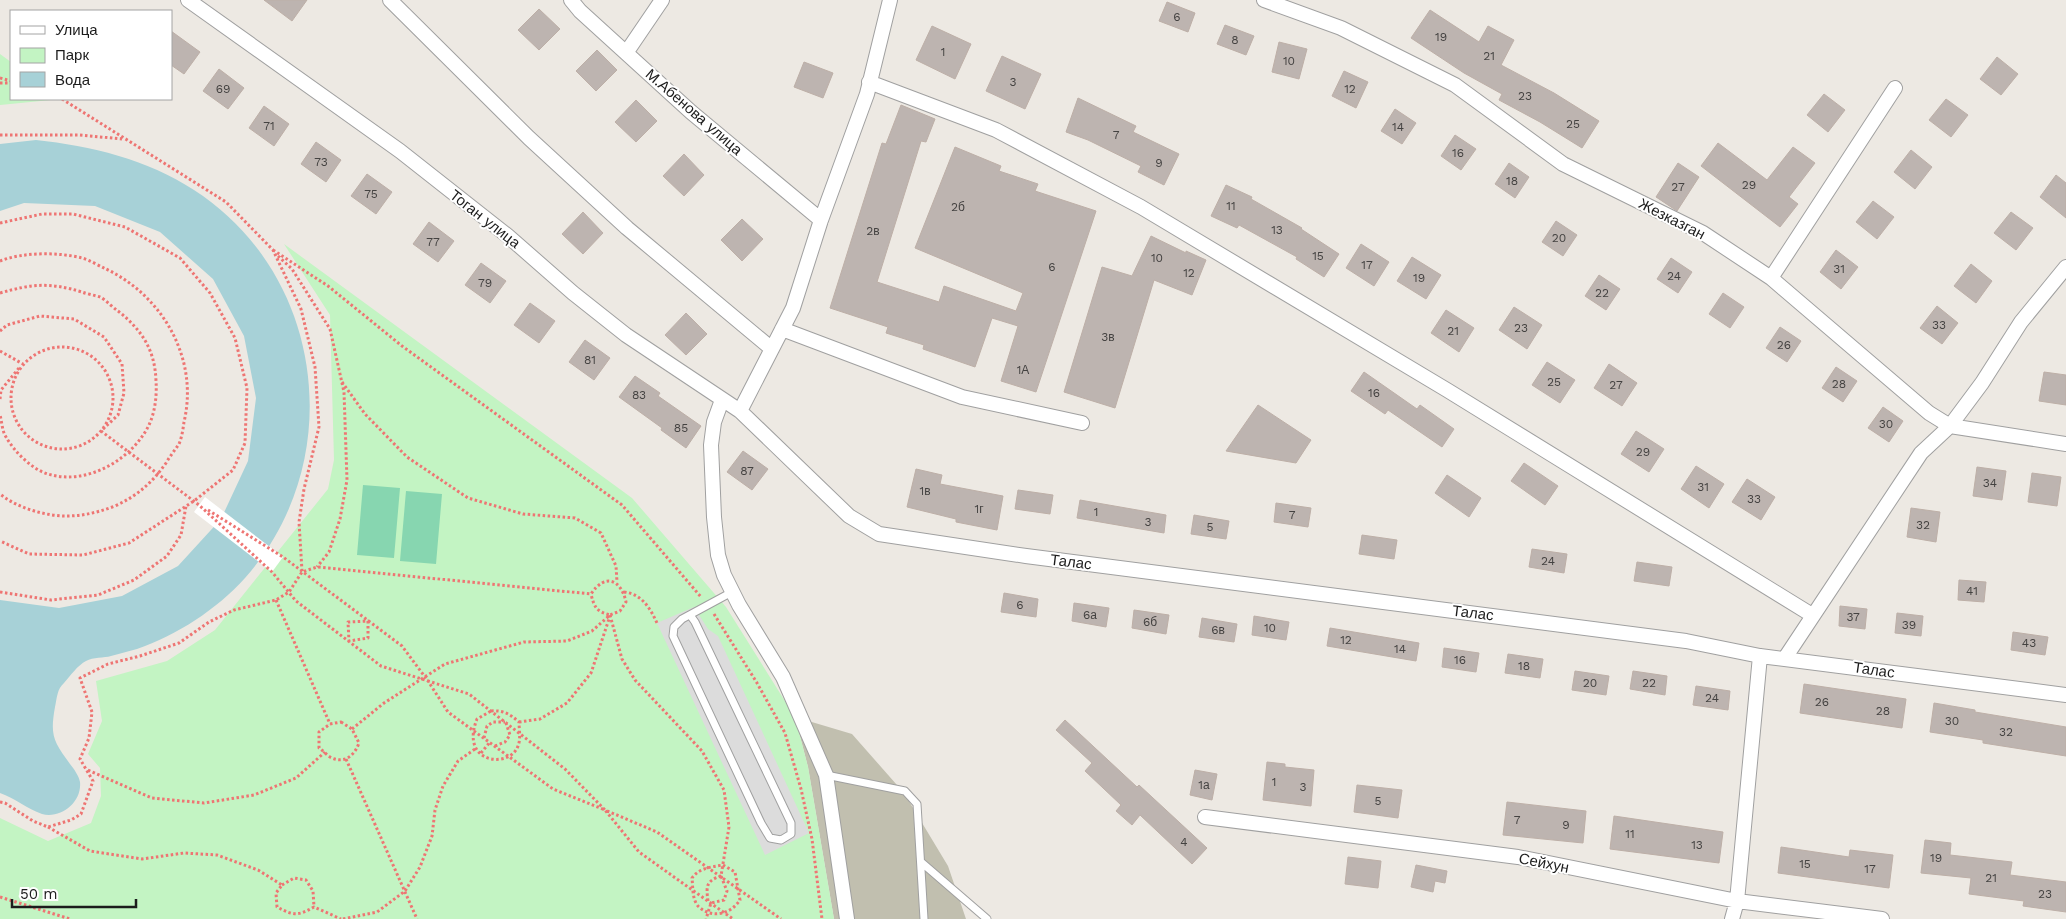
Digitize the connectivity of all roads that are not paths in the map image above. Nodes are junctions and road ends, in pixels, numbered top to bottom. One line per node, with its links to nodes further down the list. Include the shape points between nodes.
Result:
1 (188, 0): 15 (street, Тоган улица, via 400,152 508,236 626,335)
2 (390, 0): 14 (street, via 529,138 627,228)
3 (571, 0): 7 (street, М.Абенова улица)
4 (662, 0): 7 (street)
5 (890, 0): 8 (street)
6 (1264, 0): 12 (street, Жезказган, via 1341,28 1455,85 1563,164 1703,233)
7 (626, 53): 10 (street, М.Абенова улица, via 691,112)
8 (870, 82): 10 (street); 23 (street, via 996,130 1141,207 1455,395)
9 (1895, 88): 12 (street)
10 (821, 220): 13 (street, via 793,308)
11 (2066, 267): 18 (street, via 2021,322)
12 (1771, 278): 18 (street, Жезказган, via 1929,413)
13 (782, 329): 14 (street); 17 (street, via 962,397)
14 (772, 349): 16 (street)
15 (722, 400): 16 (street, Тоган улица); 21 (street, via 711,444 712,486 718,555)
16 (740, 411): 20 (street, Тоган улица, via 849,516)
17 (1082, 423)
18 (1950, 426): 19 (street, Жезказган); 23 (street, via 1921,453)
19 (2066, 444)
20 (879, 534): 24 (street, Талас, via 1686,641)
21 (732, 592): 22 (lane); 27 (street, via 783,677)
22 (690, 615): 22 (lane, via 674,626 673,636 761,823 770,838 781,840 791,834 791,823)
23 (1812, 615): 25 (street)
24 (1760, 656): 25 (street, Талас); 30 (street)
25 (1785, 658): 26 (street, Талас)
26 (2066, 695)
27 (826, 775): 29 (lane, via 906,791 918,804); 31 (street)
28 (1205, 816): 30 (street, Сейхун, via 1518,857)
29 (920, 862): 32 (lane); 33 (lane)
30 (1737, 901): 34 (street); 35 (street, Сейхун)
31 (847, 919)
32 (924, 919)
33 (987, 919)
34 (1732, 919)
35 (1882, 919)

